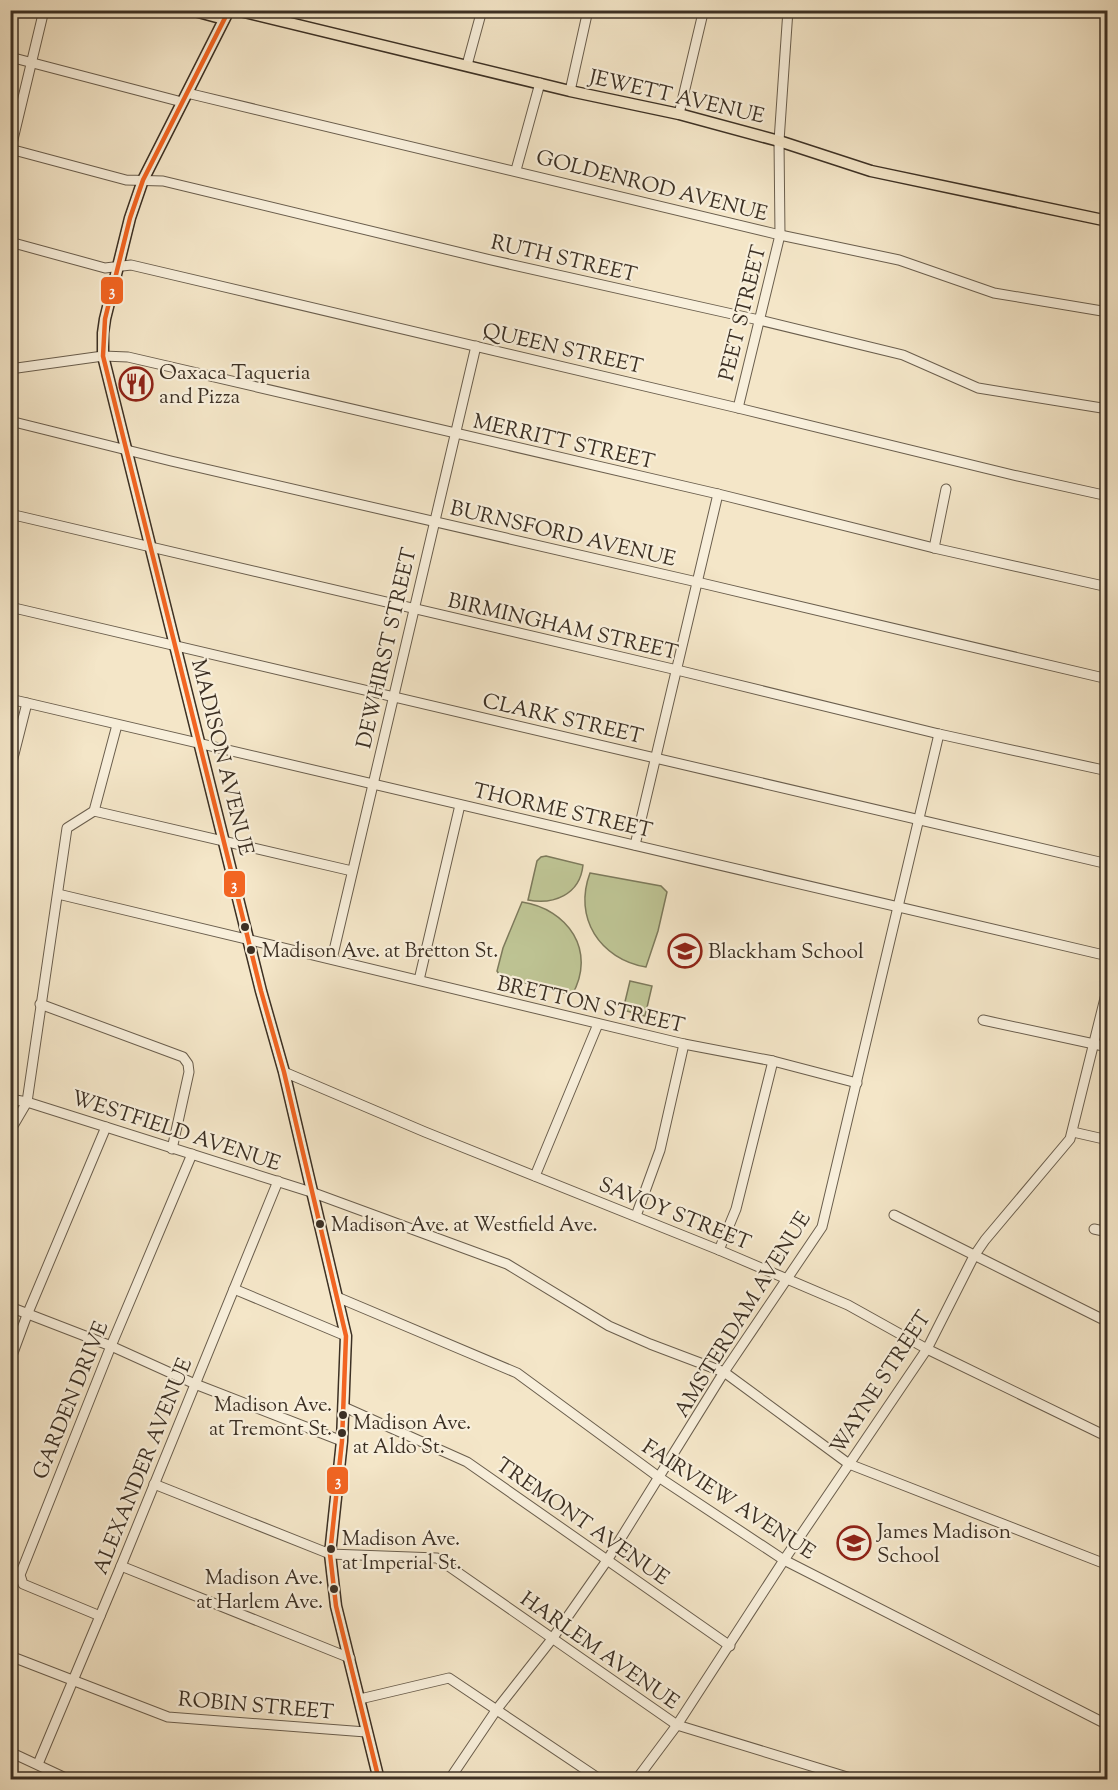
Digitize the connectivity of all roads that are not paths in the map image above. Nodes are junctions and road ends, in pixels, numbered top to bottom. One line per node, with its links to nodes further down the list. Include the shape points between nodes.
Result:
1 (44, 10): 10 (street)
2 (191, 10): 8 (main road)
3 (236, 10): 11 (main road, JEWETT AVENUE)
4 (482, 10): 11 (street)
5 (588, 10): 13 (street)
6 (788, 10): 16 (street, PEET STREET)
7 (703, 13): 15 (street)
8 (226, 15): 14 (main road, MADISON AVENUE)
9 (10, 57): 10 (street, GOLDENROD AVENUE)
10 (31, 63): 14 (street, GOLDENROD AVENUE); 17 (street)
11 (467, 65): 12 (main road, JEWETT AVENUE)
12 (540, 83): 13 (main road, JEWETT AVENUE); 18 (street)
13 (570, 91): 15 (main road, JEWETT AVENUE)
14 (185, 97): 18 (street, GOLDENROD AVENUE); 19 (main road, MADISON AVENUE)
15 (679, 114): 16 (main road, JEWETT AVENUE)
16 (779, 141): 20 (main road, JEWETT AVENUE, via 871,171); 21 (street, PEET STREET)
17 (11, 150): 19 (street, RUTH STREET, via 126,180)
18 (516, 170): 21 (street, GOLDENROD AVENUE)
19 (143, 180): 23 (main road, MADISON AVENUE); 25 (street, RUTH STREET, via 163,181)
20 (1107, 221)
21 (780, 235): 24 (street, GOLDENROD AVENUE, via 899,260 994,293); 25 (street, PEET STREET)
22 (10, 242): 23 (street, QUEEN STREET, via 105,268)
23 (118, 267): 26 (street, QUEEN STREET, via 131,265); 27 (main road, MADISON AVENUE, via 102,333)
24 (1107, 311)
25 (759, 320): 29 (street, PEET STREET); 30 (street, RUTH STREET, via 903,356 978,388)
26 (476, 346): 29 (street, QUEEN STREET); 32 (street, DEWHIRST STREET)
27 (103, 356): 28 (street, MERRITT STREET); 32 (street, MERRITT STREET, via 128,357); 33 (main road, MADISON AVENUE)
28 (10, 369)
29 (738, 408): 36 (street, QUEEN STREET)
30 (1107, 409)
31 (10, 421): 33 (street, BURNSFORD AVENUE)
32 (456, 435): 35 (street, MERRITT STREET); 38 (street, DEWHIRST STREET)
33 (126, 450): 38 (street, BURNSFORD AVENUE); 39 (main road, MADISON AVENUE)
34 (946, 489): 40 (street)
35 (718, 494): 40 (street, MERRITT STREET); 41 (street)
36 (1107, 496)
37 (10, 514): 39 (street, BIRMINGHAM STREET)
38 (434, 522): 41 (street, BURNSFORD AVENUE); 44 (street, DEWHIRST STREET)
39 (152, 548): 44 (street, BIRMINGHAM STREET); 45 (main road, MADISON AVENUE)
40 (934, 549): 42 (street, MERRITT STREET)
41 (697, 582): 46 (street); 47 (street, BURNSFORD AVENUE)
42 (1107, 587)
43 (10, 607): 45 (street, CLARK STREET)
44 (414, 609): 46 (street, BIRMINGHAM STREET); 48 (street, DEWHIRST STREET)
45 (175, 645): 48 (street, CLARK STREET); 53 (main road, MADISON AVENUE)
46 (677, 670): 52 (street, BIRMINGHAM STREET); 54 (street)
47 (1107, 679)
48 (393, 697): 54 (street, CLARK STREET); 57 (street, DEWHIRST STREET)
49 (10, 699): 50 (street, THORME STREET)
50 (27, 703): 51 (street, THORME STREET); 55 (street)
51 (117, 725): 53 (street, THORME STREET); 59 (street)
52 (939, 734): 56 (street, BIRMINGHAM STREET); 60 (street, AMSTERDAM AVENUE)
53 (200, 744): 57 (street, THORME STREET); 61 (main road, MADISON AVENUE)
54 (656, 759): 60 (street, CLARK STREET); 62 (street)
55 (10, 770)
56 (1107, 771)
57 (372, 784): 58 (street, THORME STREET); 64 (street, DEWHIRST STREET)
58 (460, 805): 62 (street, THORME STREET); 70 (street)
59 (94, 811): 61 (street); 65 (street, via 67,828)
60 (919, 820): 63 (street, CLARK STREET); 66 (street, AMSTERDAM AVENUE)
61 (225, 841): 64 (street); 67 (main road, MADISON AVENUE)
62 (635, 845): 66 (street, THORME STREET)
63 (1107, 864)
64 (352, 871): 69 (street, DEWHIRST STREET)
65 (58, 894): 67 (street, BRETTON STREET); 72 (street)
66 (898, 907): 68 (street, THORME STREET); 80 (street, AMSTERDAM AVENUE)
67 (248, 940): 69 (street, BRETTON STREET); 79 (main road, MADISON AVENUE)
68 (1107, 956)
69 (332, 959): 70 (street, BRETTON STREET)
70 (419, 980): 74 (street, BRETTON STREET)
71 (1107, 986): 75 (street, WAYNE STREET)
72 (40, 1004): 82 (street); 87 (street, via 183,1057 189,1071)
73 (983, 1020): 75 (street)
74 (598, 1024): 76 (street, BRETTON STREET); 89 (street)
75 (1094, 1043): 77 (street); 85 (street, WAYNE STREET)
76 (684, 1044): 78 (street, BRETTON STREET); 93 (street, via 660,1150)
77 (1107, 1047)
78 (773, 1060): 80 (street, BRETTON STREET); 96 (street, via 735,1209)
79 (284, 1072): 89 (street, SAVOY STREET); 91 (main road, MADISON AVENUE)
80 (857, 1083): 98 (street, AMSTERDAM AVENUE, via 822,1227)
81 (10, 1099): 82 (street, WESTFIELD AVENUE)
82 (27, 1102): 83 (street, WESTFIELD AVENUE); 84 (street)
83 (106, 1127): 87 (street, WESTFIELD AVENUE); 102 (street)
84 (10, 1131)
85 (1073, 1132): 86 (street); 97 (street, WAYNE STREET, via 1066,1146)
86 (1107, 1140)
87 (172, 1149): 88 (street, WESTFIELD AVENUE)
88 (192, 1154): 90 (street, WESTFIELD AVENUE); 105 (street, GARDEN DRIVE)
89 (535, 1176): 93 (street, SAVOY STREET)
90 (278, 1181): 91 (street, WESTFIELD AVENUE); 99 (street, ALEXANDER AVENUE)
91 (311, 1192): 100 (main road, MADISON AVENUE); 108 (street, WESTFIELD AVENUE, via 507,1264 609,1326)
92 (894, 1215): 97 (street)
93 (636, 1216): 96 (street, SAVOY STREET)
94 (1094, 1229): 95 (street)
95 (1107, 1233)
96 (719, 1250): 98 (street, SAVOY STREET)
97 (974, 1256): 103 (street); 106 (street, WAYNE STREET)
98 (788, 1279): 106 (street, SAVOY STREET, via 848,1305); 108 (street, AMSTERDAM AVENUE)
99 (234, 1289): 104 (street); 109 (street, ALEXANDER AVENUE)
100 (337, 1297): 104 (main road, MADISON AVENUE); 114 (street, FAIRVIEW AVENUE, via 517,1373)
101 (10, 1307): 102 (street)
102 (27, 1315): 105 (street); 107 (street)
103 (1107, 1322)
104 (346, 1335): 110 (main road, MADISON AVENUE)
105 (111, 1346): 109 (street); 121 (street, GARDEN DRIVE, via 20,1575 23,1584)
106 (927, 1349): 111 (street, SAVOY STREET); 113 (street, WAYNE STREET)
107 (10, 1361)
108 (724, 1372): 113 (street, WESTFIELD AVENUE); 114 (street, AMSTERDAM AVENUE)
109 (195, 1384): 112 (street); 115 (street, ALEXANDER AVENUE)
110 (344, 1407): 112 (main road, MADISON AVENUE); 117 (street, TREMONT AVENUE, via 467,1462)
111 (1107, 1437)
112 (342, 1441): 116 (main road, MADISON AVENUE)
113 (849, 1464): 118 (street, WAYNE STREET); 119 (street, WESTFIELD AVENUE)
114 (660, 1478): 117 (street, AMSTERDAM AVENUE); 118 (street, FAIRVIEW AVENUE)
115 (154, 1484): 116 (street, HARLEM AVENUE); 120 (street, ALEXANDER AVENUE)
116 (330, 1554): 122 (street, HARLEM AVENUE, via 437,1558); 125 (main road, MADISON AVENUE, via 336,1606)
117 (608, 1559): 122 (street, AMSTERDAM AVENUE); 123 (street, TREMONT AVENUE)
118 (784, 1560): 123 (street, WAYNE STREET); 130 (street, FAIRVIEW AVENUE)
119 (1107, 1565)
120 (121, 1566): 121 (street, ALEXANDER AVENUE); 125 (street)
121 (100, 1617): 126 (street, ALEXANDER AVENUE)
122 (552, 1640): 128 (street, AMSTERDAM AVENUE); 129 (street, HARLEM AVENUE)
123 (730, 1646): 129 (street, WAYNE STREET)
124 (10, 1656): 126 (street, ROBIN STREET)
125 (350, 1658): 127 (main road, MADISON AVENUE)
126 (73, 1681): 131 (street, ROBIN STREET, via 168,1717); 133 (street, ALEXANDER AVENUE)
127 (360, 1699): 128 (street, via 449,1678); 131 (main road, MADISON AVENUE)
128 (497, 1709): 136 (street, AMSTERDAM AVENUE); 137 (street)
129 (677, 1725): 138 (street, WAYNE STREET); 139 (street, HARLEM AVENUE)
130 (1107, 1725)
131 (366, 1732): 135 (main road, MADISON AVENUE)
132 (10, 1752): 133 (street)
133 (38, 1764): 134 (street)
134 (68, 1779)
135 (379, 1779)
136 (449, 1779)
137 (601, 1779)
138 (636, 1779)
139 (857, 1779)

